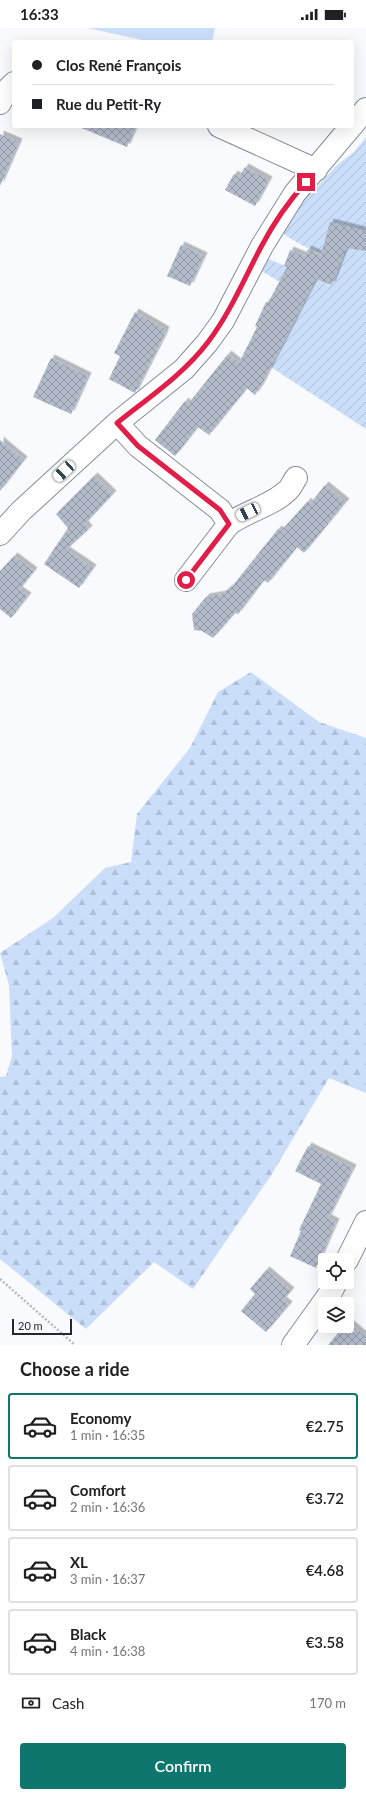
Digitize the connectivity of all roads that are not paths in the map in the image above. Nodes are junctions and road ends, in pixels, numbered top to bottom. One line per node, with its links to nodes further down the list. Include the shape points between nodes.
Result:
1 (12, 85): 2 (street)
2 (0, 103)
3 (366, 109): 4 (street)
4 (354, 124)
5 (223, 128): 7 (street)
6 (350, 128): 7 (street)
7 (316, 170): 8 (street, via 295,193 208,343 184,369)
8 (117, 423): 10 (street, via 138,446 220,510); 11 (street, via 21,510)
9 (296, 478): 10 (street, via 288,490 274,500)
10 (229, 524): 12 (street)
11 (0, 534)
12 (186, 580)
13 (366, 1222): 14 (street)
14 (350, 1253)
15 (332, 1289): 16 (street)
16 (293, 1345)

